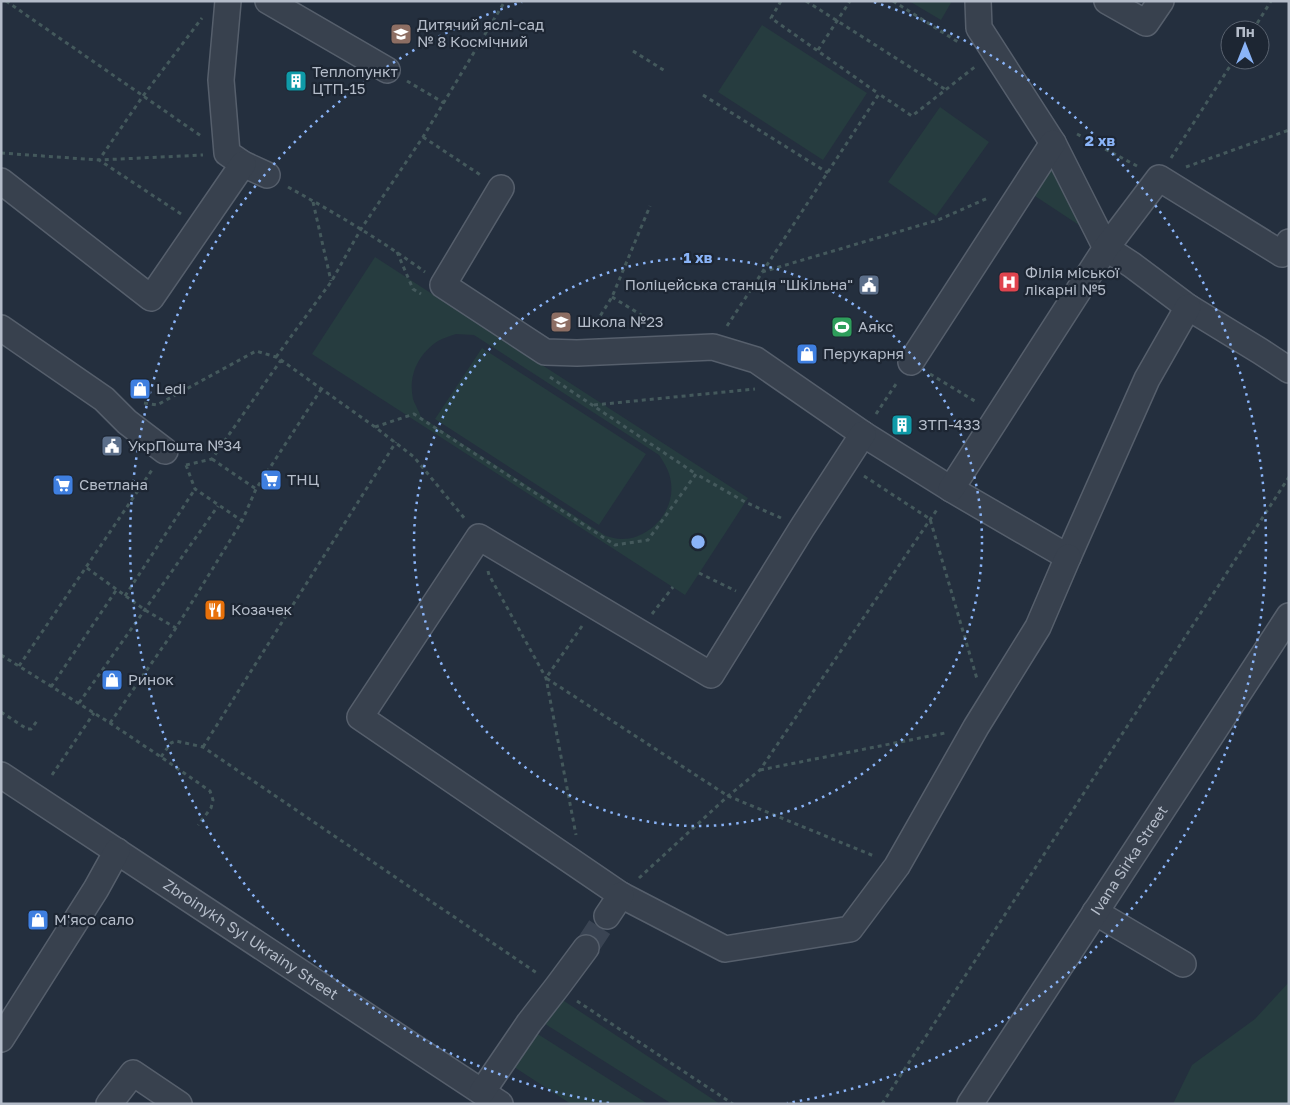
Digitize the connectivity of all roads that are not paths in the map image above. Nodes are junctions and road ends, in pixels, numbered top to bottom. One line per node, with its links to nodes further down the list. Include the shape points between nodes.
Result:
1 (228, 1): 8 (street, via 221,80)
2 (268, 1): 6 (street)
3 (978, 1): 7 (street, via 979,28 994,52)
4 (1107, 1): 5 (street, via 1146,23)
5 (1161, 1)
6 (387, 70)
7 (1064, 138): 13 (street); 16 (street)
8 (235, 159): 9 (street); 10 (street, via 200,226 150,298)
9 (268, 175)
10 (1, 181)
11 (501, 188): 18 (street, via 443,286 545,352 713,347 756,360)
12 (1289, 242): 13 (street, via 1282,254 1158,178)
13 (1106, 248): 14 (street); 20 (street)
14 (1188, 307): 17 (street); 21 (street, via 1147,379)
15 (1, 328): 19 (street, via 104,399 127,422)
16 (911, 362)
17 (1289, 370)
18 (863, 434): 20 (street); 25 (street, via 710,675 479,537 360,717)
19 (165, 451)
20 (951, 489): 21 (street)
21 (1068, 557): 25 (street, via 1038,627 981,718 897,866 850,928 725,950)
22 (1289, 616): 26 (street, Ivana Sirka Street)
23 (1, 775): 24 (street, Zbroinykh Syl Ukrainy Street)
24 (117, 852): 30 (street); 31 (street, Zbroinykh Syl Ukrainy Street)
25 (621, 895): 27 (street)
26 (1095, 912): 29 (street); 34 (street, Ivana Sirka Street)
27 (607, 916)
28 (586, 948): 31 (street, via 529,1023)
29 (1183, 964)
30 (1, 1039)
31 (491, 1098)
32 (110, 1104): 33 (street, via 133,1073)
33 (179, 1104)
34 (970, 1104)

